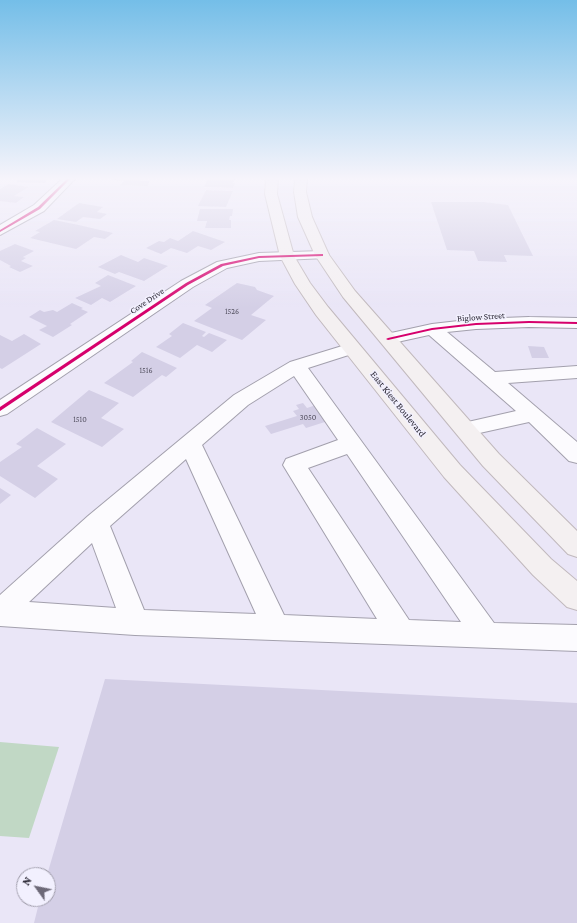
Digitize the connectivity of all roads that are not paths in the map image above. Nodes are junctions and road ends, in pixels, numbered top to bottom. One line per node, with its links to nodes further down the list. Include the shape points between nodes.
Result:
1 (15, 222): 4 (street)
2 (277, 222): 6 (main road, East Kiest Boulevard)
3 (307, 222): 5 (main road)
4 (0, 231)
5 (322, 255): 6 (street, Cove Drive); 9 (main road, via 349,294)
6 (286, 256): 10 (main road, East Kiest Boulevard, via 322,311); 14 (street, Cove Drive, via 260,257 222,265 194,280)
7 (577, 323): 8 (street, Biglow Street, via 476,324)
8 (432, 330): 9 (street, Biglow Street); 13 (street)
9 (388, 339): 10 (main road); 16 (main road)
10 (352, 348): 11 (street); 22 (main road, East Kiest Boulevard, via 452,471 542,567)
11 (298, 366): 17 (street, via 241,400); 18 (street)
12 (577, 372): 13 (street)
13 (490, 378): 15 (street)
14 (0, 409)
15 (534, 414): 16 (street); 19 (street)
16 (466, 429): 21 (main road, via 491,460)
17 (190, 443): 20 (street); 25 (street)
18 (353, 443): 26 (street, via 294,465); 27 (street)
19 (577, 455)
20 (97, 523): 23 (street); 24 (street)
21 (577, 547)
22 (577, 598)
23 (0, 613): 24 (street)
24 (134, 622): 25 (street)
25 (276, 628): 26 (street)
26 (401, 632): 27 (street)
27 (487, 636): 28 (street)
28 (577, 638)

